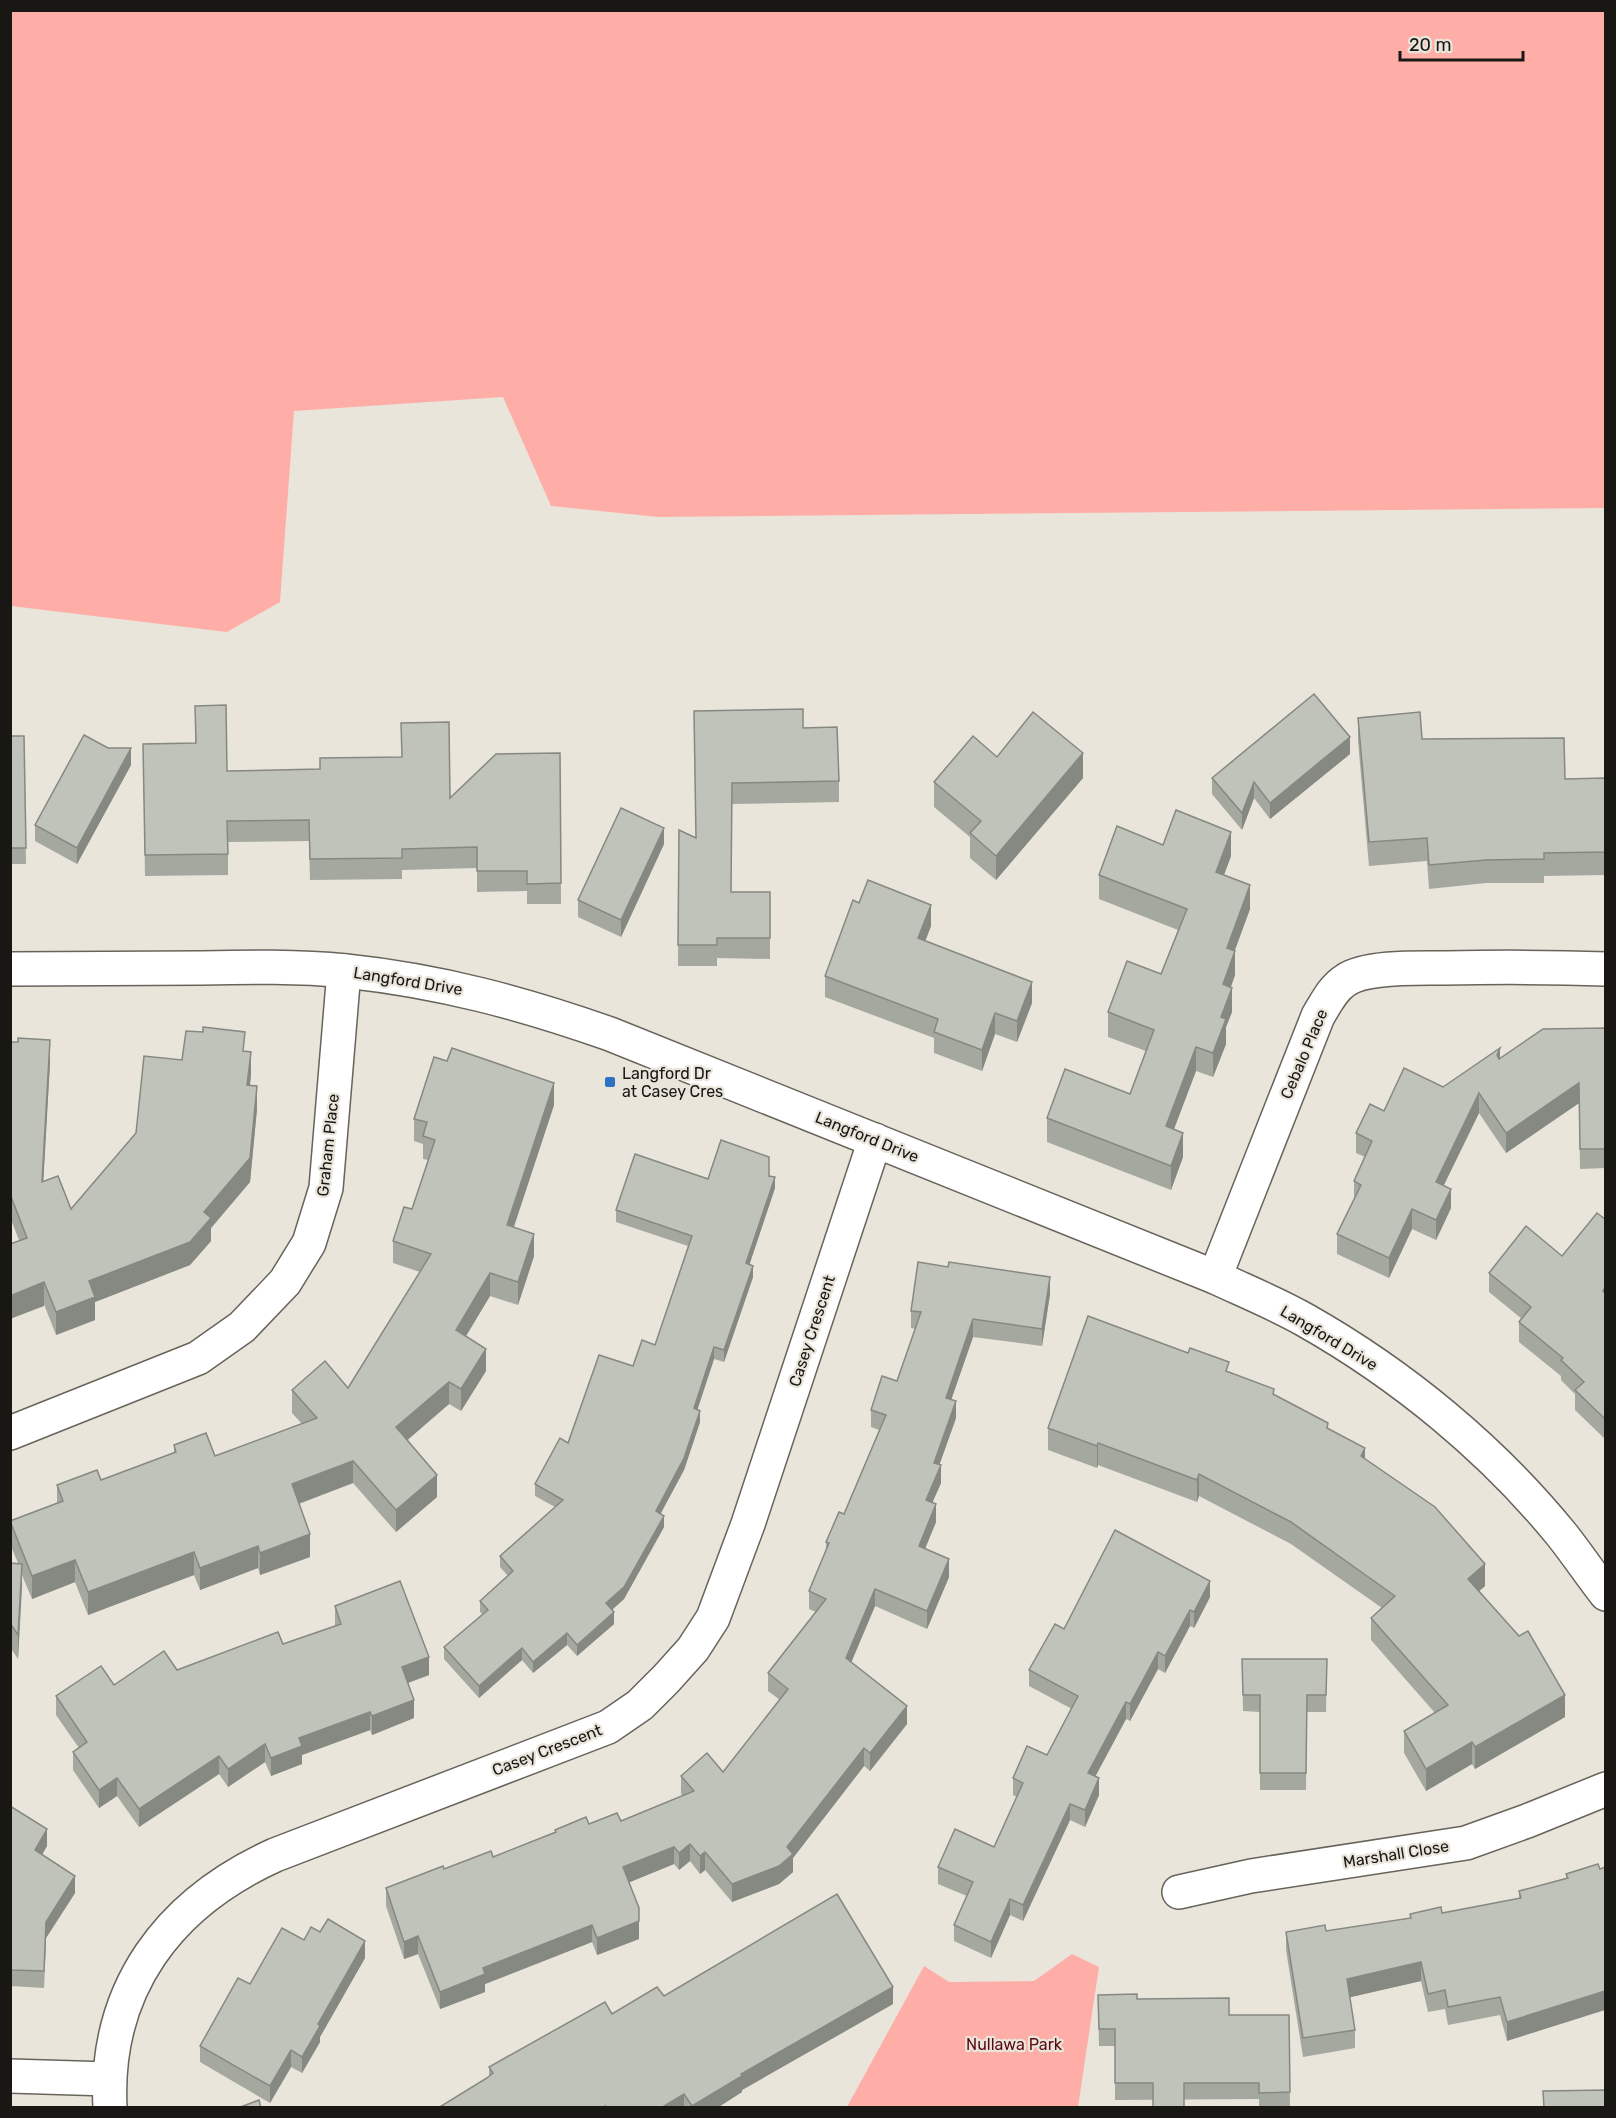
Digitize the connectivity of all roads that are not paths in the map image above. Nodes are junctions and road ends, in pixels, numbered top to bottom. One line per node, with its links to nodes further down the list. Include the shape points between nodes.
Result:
1 (10, 969): 3 (street, Langford Drive, via 243,967)
2 (1605, 969): 5 (street, Cebalo Place, via 1400,969 1346,979 1318,1016)
3 (344, 971): 4 (street, Langford Drive, via 440,985 541,1010); 6 (street, Graham Place, via 326,1188 309,1243 285,1282 242,1328 198,1358)
4 (875, 1140): 5 (street, Langford Drive); 11 (street, Casey Crescent, via 748,1524 713,1618 693,1649 640,1705 608,1727 275,1855 224,1881 165,1933 145,1961 127,1998 116,2035)
5 (1215, 1277): 7 (street, Langford Drive, via 1304,1319 1364,1356 1433,1407 1502,1468 1562,1535)
6 (10, 1433)
7 (1605, 1594)
8 (1605, 1789): 9 (street, Marshall Close, via 1466,1843 1251,1876)
9 (1179, 1892)
10 (10, 2076): 11 (street)
11 (110, 2093)

